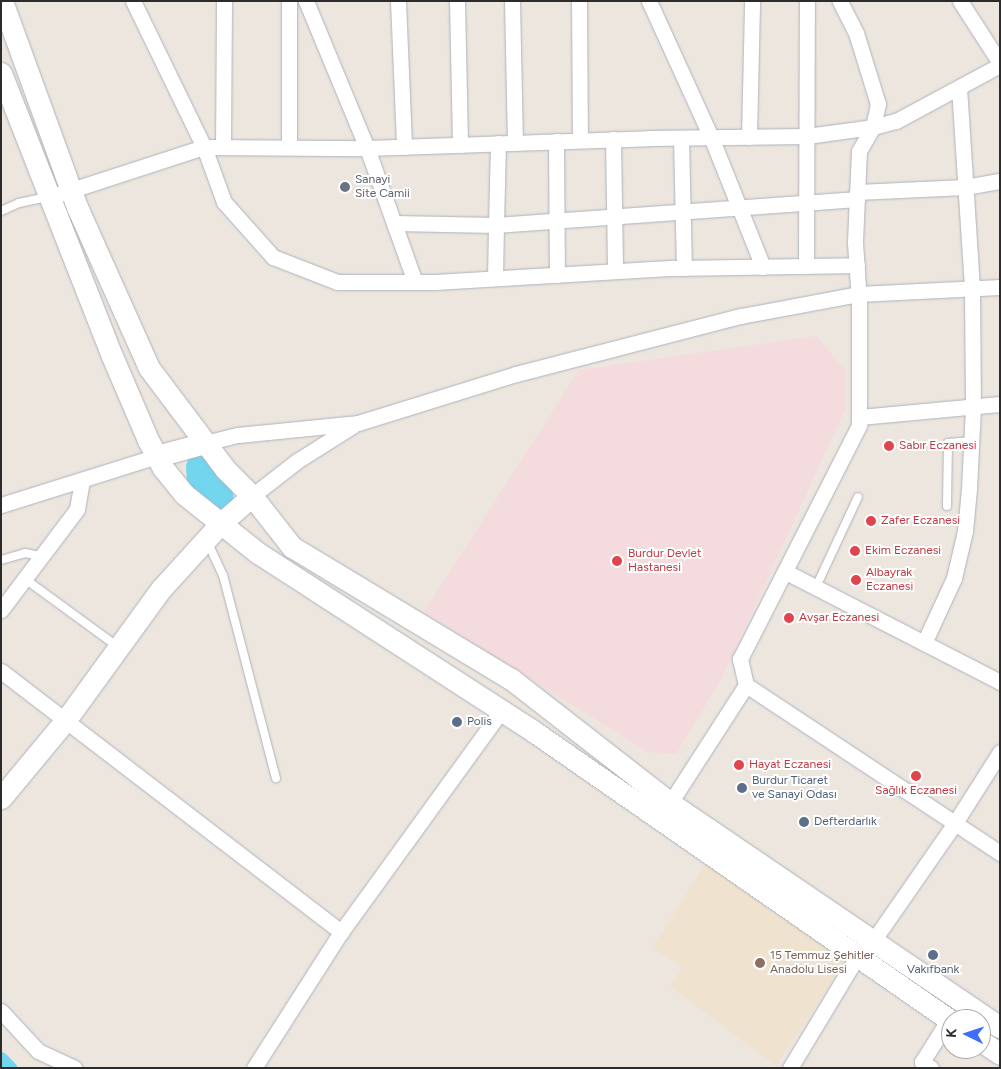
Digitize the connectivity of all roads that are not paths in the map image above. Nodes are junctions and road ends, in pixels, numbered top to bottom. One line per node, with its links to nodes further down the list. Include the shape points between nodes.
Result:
1 (2, 1): 36 (main road)
2 (133, 1): 29 (street)
3 (224, 1): 30 (street)
4 (289, 1): 31 (street)
5 (306, 1): 33 (street)
6 (398, 1): 32 (street)
7 (457, 1): 28 (street)
8 (512, 1): 26 (street)
9 (579, 1): 24 (street)
10 (649, 1): 20 (street)
11 (752, 1): 21 (street)
12 (807, 1): 19 (street)
13 (840, 1): 18 (street, via 856,34 878,104)
14 (960, 1): 15 (street)
15 (1000, 64): 17 (street)
16 (1, 73): 38 (main road)
17 (959, 87): 18 (street, via 896,121); 35 (street)
18 (873, 128): 19 (street); 37 (street, via 859,151)
19 (807, 136): 21 (street); 39 (street)
20 (711, 137): 21 (street); 22 (street); 40 (street)
21 (749, 137)
22 (681, 138): 23 (street); 42 (street)
23 (613, 139): 24 (street); 43 (street)
24 (580, 140): 25 (street)
25 (556, 141): 26 (street); 44 (street)
26 (515, 142): 27 (street)
27 (498, 143): 28 (street); 46 (street)
28 (460, 145): 32 (street)
29 (204, 147): 30 (street); 36 (street); 54 (street, via 224,202 272,257 337,282)
30 (223, 147): 31 (street)
31 (289, 147): 33 (street)
32 (404, 147): 33 (street)
33 (367, 148): 45 (street)
34 (1000, 181): 35 (street)
35 (965, 187): 37 (street); 56 (street)
36 (71, 190): 38 (street); 63 (main road, via 149,368)
37 (857, 196): 39 (street); 47 (street)
38 (50, 197): 41 (lane, via 19,203); 64 (main road, via 112,356)
39 (807, 203): 40 (street); 48 (street)
40 (739, 207): 42 (street); 49 (street)
41 (1, 211)
42 (683, 211): 43 (street); 50 (street)
43 (614, 216): 44 (street); 51 (street)
44 (556, 220): 46 (street); 52 (street)
45 (394, 223): 46 (street); 54 (street)
46 (496, 224): 53 (street)
47 (857, 265): 48 (street); 57 (street)
48 (806, 266): 49 (street)
49 (763, 267): 50 (street)
50 (684, 268): 51 (street)
51 (615, 272): 52 (street)
52 (556, 275): 53 (street)
53 (495, 278): 54 (street)
54 (415, 282)
55 (1000, 287): 56 (street)
56 (972, 288): 57 (street); 59 (street)
57 (858, 294): 60 (street); 61 (street, via 732,318 516,374)
58 (1000, 404): 59 (street)
59 (974, 407): 60 (street); 62 (street)
60 (859, 417): 74 (street, via 859,425)
61 (358, 423): 63 (street, via 238,435); 66 (street, via 297,461)
62 (972, 441): 69 (lane, via 948,443); 78 (street, via 968,510 961,554 954,578)
63 (205, 443): 64 (main road); 66 (main road)
64 (157, 456): 65 (street); 70 (main road, via 184,494)
65 (82, 480): 68 (street); 72 (street, via 77,509)
66 (252, 496): 70 (main road); 88 (main road, via 292,547 511,679)
67 (858, 497): 76 (lane)
68 (1, 505)
69 (947, 506)
70 (221, 523): 71 (main road); 83 (main road, via 290,575)
71 (206, 540): 79 (main road, via 161,589); 86 (lane, via 223,575)
72 (41, 556): 73 (lane, via 19,553); 75 (street)
73 (1, 560)
74 (786, 572): 76 (street); 82 (street, via 740,660)
75 (25, 579): 77 (street); 79 (lane)
76 (816, 587): 78 (street)
77 (1, 610)
78 (924, 643): 81 (street)
79 (118, 648): 84 (main road)
80 (1, 671): 84 (street)
81 (1000, 682)
82 (746, 685): 88 (street); 89 (street)
83 (501, 710): 91 (street); 93 (main road)
84 (64, 721): 87 (main road); 91 (street)
85 (1000, 752): 89 (street)
86 (276, 778)
87 (1, 798)
88 (670, 803): 92 (main road)
89 (955, 823): 90 (street); 92 (street)
90 (1000, 853)
91 (341, 932): 100 (street)
92 (873, 941): 93 (street); 96 (main road)
93 (857, 957): 95 (main road); 101 (street)
94 (1, 1011): 99 (street, via 38,1051)
95 (941, 1014)
96 (1000, 1027)
97 (941, 1035): 98 (street)
98 (923, 1066)
99 (74, 1068)
100 (254, 1068)
101 (790, 1068)

